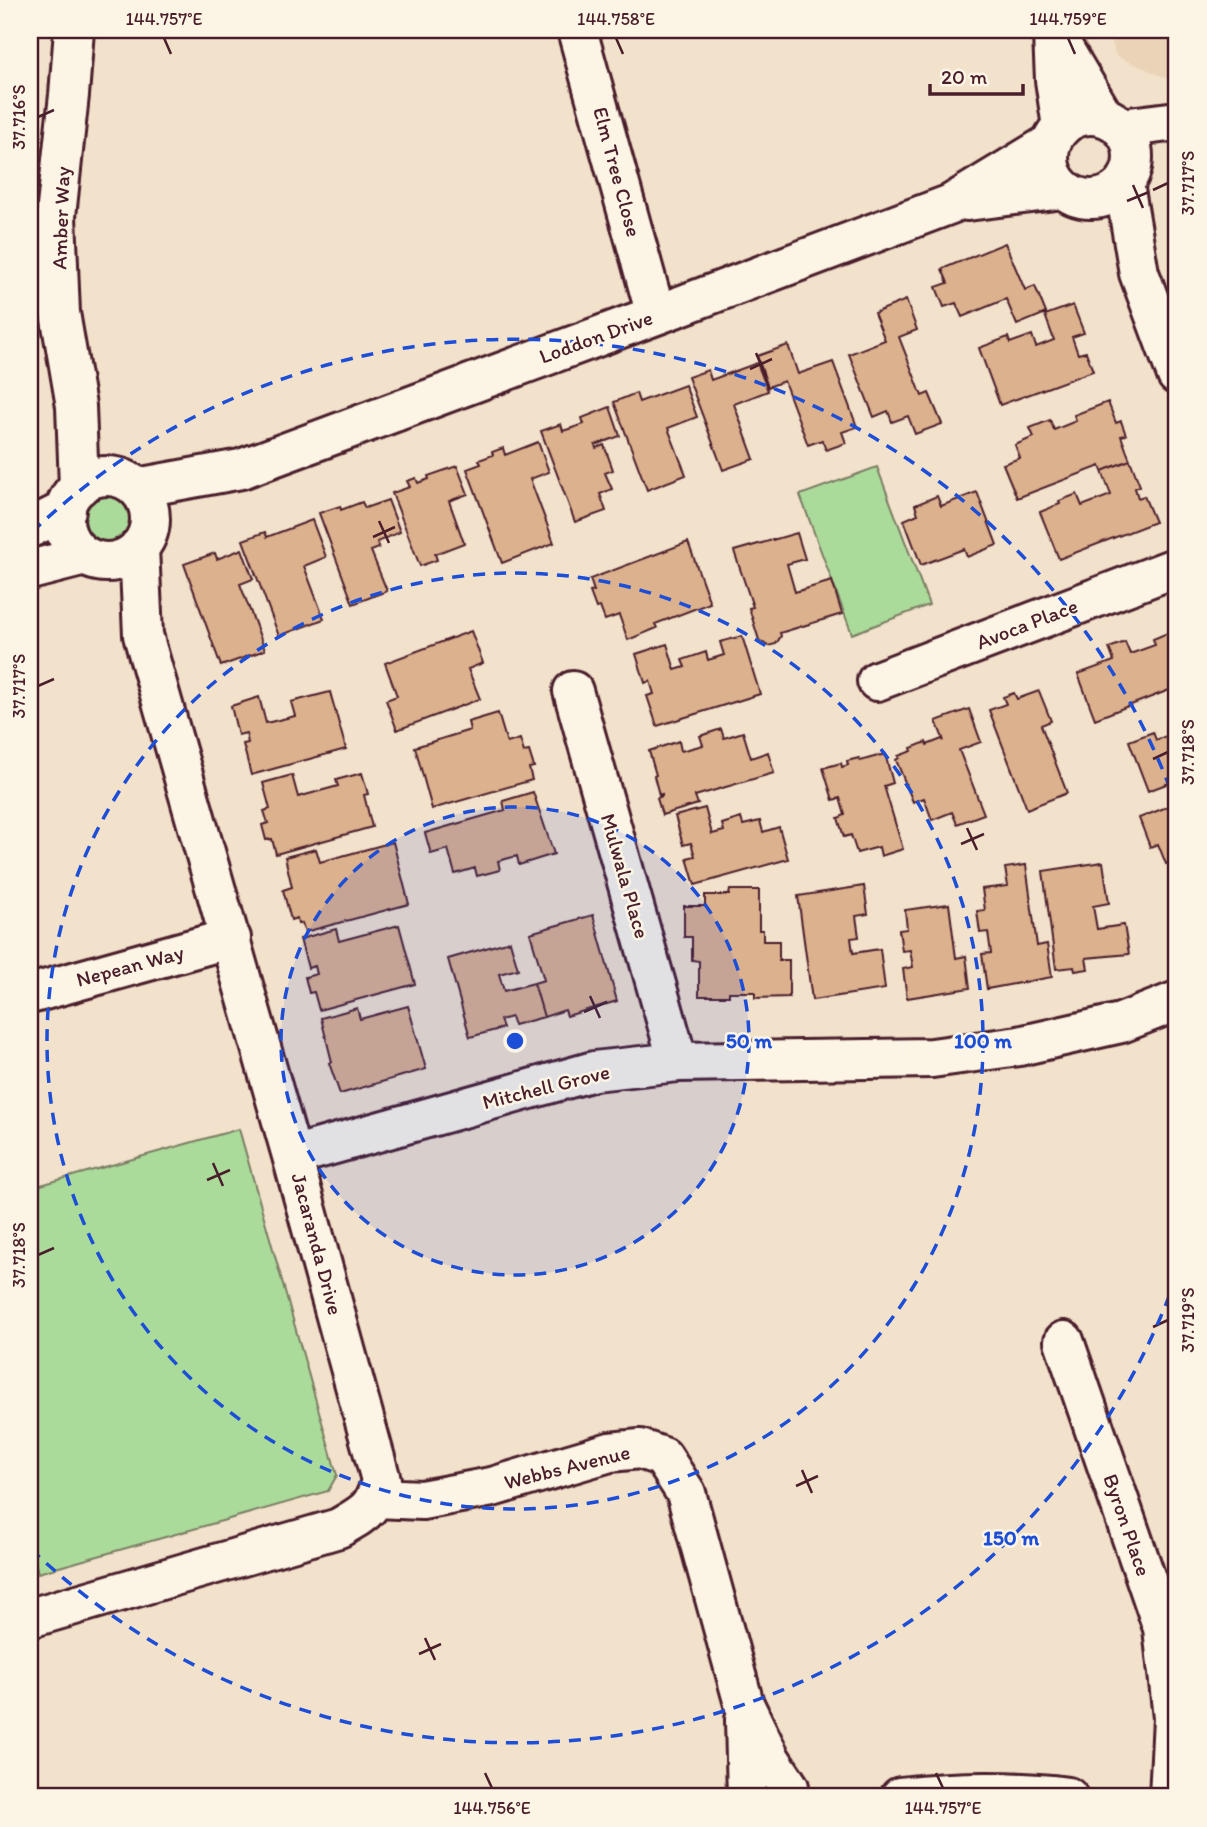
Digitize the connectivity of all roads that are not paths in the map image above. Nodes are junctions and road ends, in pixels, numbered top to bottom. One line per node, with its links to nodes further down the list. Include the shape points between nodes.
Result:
1 (74, 30): 10 (street, Amber Way, via 69,95)
2 (577, 30): 11 (street, Elm Tree Close)
3 (1053, 31): 5 (street); 6 (street)
4 (1177, 121): 5 (street)
5 (1112, 122): 6 (street, via 1082,116); 8 (street, via 1129,139 1133,152)
6 (1057, 135): 8 (street, via 1049,156 1055,180); 9 (street, Loddon Drive)
7 (1177, 143): 8 (street, Loddon Drive)
8 (1103, 184): 9 (street, Loddon Drive); 12 (street)
9 (951, 204): 11 (street, Loddon Drive)
10 (43, 215): 13 (street, Amber Way)
11 (656, 315): 15 (street, Loddon Drive)
12 (1177, 375)
13 (76, 406): 14 (street, Amber Way); 15 (street, Amber Way)
14 (73, 498): 15 (street, via 91,480 104,476); 16 (street); 17 (street, via 64,523 67,536)
15 (136, 509): 17 (street, via 121,560); 20 (street, Jacaranda Drive)
16 (30, 528)
17 (92, 559): 19 (street); 20 (street, Jacaranda Drive)
18 (1177, 567): 21 (street, Avoca Place)
19 (30, 570)
20 (143, 635): 23 (street, Jacaranda Drive)
21 (877, 681)
22 (573, 691): 26 (street, Mulwala Place)
23 (231, 938): 24 (street, Nepean Way); 27 (street, Jacaranda Drive)
24 (30, 994)
25 (1177, 1001): 26 (street, Mitchell Grove, via 1121,1023 1019,1046 932,1058)
26 (678, 1062): 27 (street, Mitchell Grove, via 594,1071)
27 (292, 1156): 29 (street, Jacaranda Drive, via 381,1480)
28 (1063, 1341): 36 (street, Byron Place, via 1163,1628 1173,1718)
29 (377, 1498): 30 (street, via 364,1514 339,1528); 31 (street, Webbs Avenue, via 422,1500 492,1487 610,1452 640,1448 663,1457 685,1493)
30 (30, 1618)
31 (744, 1704): 32 (street, Webbs Avenue, via 771,1760); 33 (street, Webbs Avenue)
32 (798, 1792): 33 (street, via 766,1787)
33 (748, 1797)
34 (901, 1797): 35 (street, via 1036,1793)
35 (1068, 1797)
36 (1169, 1797)

